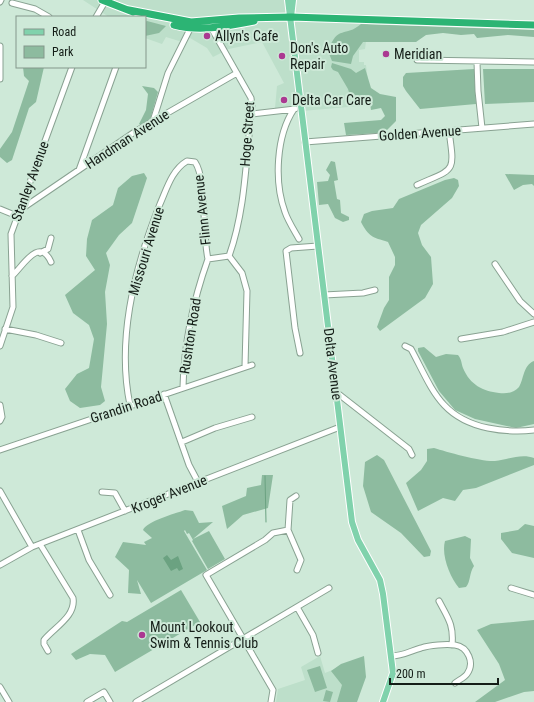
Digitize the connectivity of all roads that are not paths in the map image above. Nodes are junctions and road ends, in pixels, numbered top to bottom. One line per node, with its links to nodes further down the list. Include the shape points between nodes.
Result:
1 (288, 0): 11 (main road, Delta Avenue)
2 (293, 0): 11 (main road, Delta Avenue)
3 (104, 1): 5 (highway); 7 (street)
4 (12, 3): 6 (street, via 35,9)
5 (129, 10): 8 (highway); 13 (highway)
6 (47, 16)
7 (96, 16)
8 (142, 16)
9 (146, 17): 13 (highway)
10 (276, 17): 11 (highway); 12 (highway); 12 (highway, via 245,18)
11 (291, 17): 14 (highway); 23 (main road, Delta Avenue)
12 (212, 24): 13 (highway); 21 (street, Hoge Street)
13 (192, 25): 26 (street, via 168,73)
14 (534, 25)
15 (0, 46): 22 (street)
16 (417, 60): 17 (street)
17 (477, 62): 18 (street); 28 (street)
18 (534, 62)
19 (72, 68): 35 (street, Stanley Avenue)
20 (116, 68): 32 (street)
21 (237, 73): 25 (street, Hoge Street, via 251,98); 26 (street, Handman Avenue)
22 (0, 79)
23 (302, 108): 24 (street); 30 (main road, Delta Avenue)
24 (294, 109): 25 (street); 38 (street, via 279,150 279,174 280,197)
25 (251, 114): 41 (street, Hoge Street, via 236,232)
26 (153, 121): 32 (street, Handman Avenue)
27 (534, 124): 28 (street, Golden Avenue)
28 (482, 128): 29 (street, Golden Avenue)
29 (449, 131): 30 (street, Golden Avenue); 33 (street, via 452,166 447,171)
30 (306, 142): 39 (main road, Delta Avenue)
31 (194, 162): 42 (street, Flinn Avenue, via 200,175); 62 (street, Missouri Avenue, via 190,160 183,163 171,178 140,264 132,296 126,342)
32 (79, 170): 35 (street, Handman Avenue)
33 (417, 185)
34 (0, 209): 36 (street)
35 (20, 210): 36 (street, Stanley Avenue)
36 (17, 216): 45 (street, Stanley Avenue, via 11,234)
37 (51, 238): 40 (street, via 48,248)
38 (299, 240)
39 (318, 246): 47 (main road, Delta Avenue); 55 (street, via 287,249)
40 (40, 253): 43 (street); 45 (street, via 29,256)
41 (229, 256): 42 (street); 57 (street, via 242,273 247,291)
42 (208, 259): 58 (street, Rushton Road, via 188,328)
43 (51, 262)
44 (495, 264): 48 (street, via 520,301)
45 (12, 276): 50 (street, Stanley Avenue, via 13,307)
46 (375, 290): 47 (street)
47 (324, 295): 59 (main road, Delta Avenue)
48 (534, 314)
49 (534, 322): 51 (street, via 504,332)
50 (5, 329): 52 (street); 53 (street, Stanley Avenue)
51 (461, 339)
52 (61, 343)
53 (0, 346)
54 (404, 346): 66 (street, via 411,349 440,401 458,418 496,429)
55 (300, 353)
56 (252, 365): 57 (street, Grandin Road)
57 (245, 366): 58 (street, Grandin Road)
58 (182, 387): 60 (street, Grandin Road)
59 (336, 392): 65 (main road, Delta Avenue); 69 (street, via 409,448)
60 (164, 394): 62 (street, Grandin Road); 67 (street)
61 (0, 405): 64 (street)
62 (130, 405): 68 (street, Grandin Road)
63 (252, 417): 67 (street)
64 (0, 421)
65 (340, 427): 70 (street, Kroger Avenue); 91 (main road, Delta Avenue, via 352,522 358,540 380,580)
66 (534, 430)
67 (182, 442): 70 (street, via 189,465)
68 (0, 450)
69 (412, 455)
70 (198, 482): 74 (street, Kroger Avenue)
71 (0, 491): 78 (street)
72 (102, 492): 74 (street, via 115,493)
73 (296, 496): 76 (street, via 290,500)
74 (125, 511): 75 (street, Kroger Avenue)
75 (78, 530): 77 (street, Kroger Avenue); 83 (street, via 89,560)
76 (288, 530): 80 (street, via 301,560); 87 (street, via 270,536 206,575)
77 (40, 544): 78 (street, Kroger Avenue); 89 (street, via 74,604 71,612 44,640)
78 (32, 547): 79 (street, Kroger Avenue)
79 (0, 565)
80 (297, 570)
81 (329, 588): 86 (street)
82 (511, 588): 84 (street)
83 (110, 595)
84 (534, 595)
85 (439, 601): 88 (street, via 452,625)
86 (297, 607): 87 (street); 90 (street, via 313,635)
87 (244, 638): 97 (street); 98 (street, via 273,690)
88 (452, 645): 91 (street, via 421,648 402,656); 92 (street, via 464,648 471,662 468,674)
89 (48, 651)
90 (318, 653)
91 (391, 656): 99 (main road, Delta Avenue, via 393,673)
92 (455, 683)
93 (0, 687): 94 (street)
94 (9, 702)
95 (87, 702): 96 (street, via 104,692)
96 (110, 702)
97 (136, 702)
98 (271, 702)
99 (383, 702)

